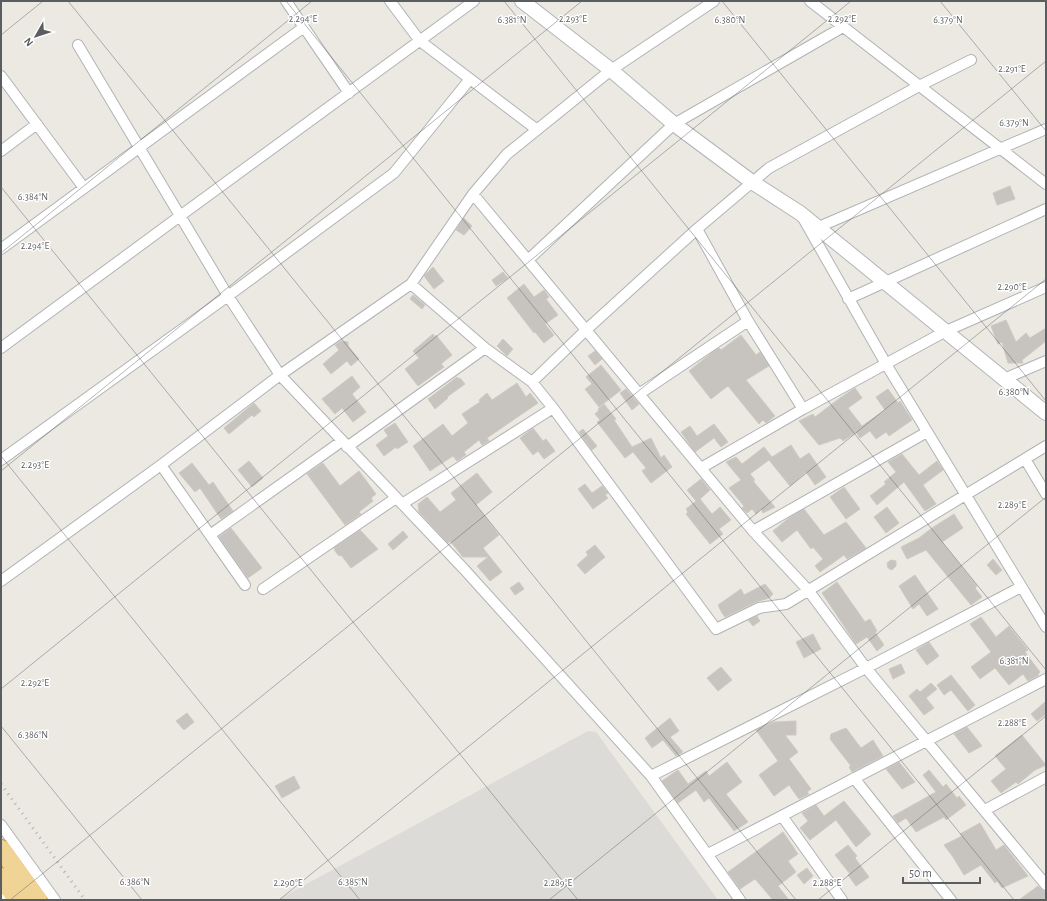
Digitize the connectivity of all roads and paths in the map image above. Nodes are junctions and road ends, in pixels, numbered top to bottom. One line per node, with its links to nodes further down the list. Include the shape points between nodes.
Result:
1 (286, 1): 7 (street)
2 (390, 1): 9 (street)
3 (474, 1): 9 (street)
4 (522, 1): 12 (street)
5 (714, 1): 12 (street)
6 (810, 1): 8 (street)
7 (304, 27): 16 (street); 22 (street)
8 (843, 27): 15 (street); 18 (street)
9 (420, 41): 14 (street); 16 (street)
10 (78, 45): 22 (street)
11 (971, 60): 15 (street)
12 (611, 70): 18 (street); 19 (street)
13 (1, 76): 17 (street)
14 (470, 79): 19 (street); 37 (street, via 394,173)
15 (919, 86): 21 (street); 24 (street, via 769,168)
16 (349, 93): 29 (street)
17 (37, 124): 23 (street); 26 (street)
18 (674, 124): 24 (street); 33 (street)
19 (536, 129): 27 (street, via 507,154)
20 (1046, 129): 21 (street)
21 (1001, 148): 25 (street); 31 (street)
22 (139, 149): 26 (street); 29 (street)
23 (1, 151)
24 (752, 182): 30 (street); 31 (street, via 800,213)
25 (1046, 184)
26 (84, 188): 32 (street)
27 (473, 194): 33 (street); 35 (street)
28 (1046, 209): 34 (street)
29 (180, 216): 37 (street); 42 (street)
30 (697, 229): 39 (street); 40 (street)
31 (813, 229): 34 (street); 38 (street)
32 (1, 249)
33 (528, 260): 40 (street)
34 (884, 282): 38 (street); 41 (street)
35 (411, 284): 43 (street); 46 (street)
36 (1046, 288): 41 (street)
37 (228, 296): 46 (street); 57 (street)
38 (848, 298): 45 (street)
39 (748, 321): 49 (street); 51 (street)
40 (586, 330): 48 (street); 49 (street)
41 (946, 331): 45 (street); 47 (street)
42 (1, 348)
43 (485, 348): 48 (street); 54 (street)
44 (1046, 360): 47 (street)
45 (886, 364): 51 (street); 53 (street)
46 (280, 375): 54 (street); 58 (street)
47 (1004, 378): 52 (street)
48 (532, 382): 50 (street)
49 (639, 394): 59 (street)
50 (553, 408): 62 (street); 69 (street, via 716,629 759,608 786,604)
51 (803, 409): 59 (street)
52 (1046, 413)
53 (927, 432): 61 (street); 63 (street)
54 (344, 444): 62 (street); 64 (street)
55 (1046, 446): 56 (street)
56 (1025, 459): 60 (street); 61 (street)
57 (1, 460)
58 (161, 465): 64 (street); 65 (street)
59 (701, 468): 63 (street)
60 (1046, 494)
61 (966, 496): 67 (street); 69 (street)
62 (399, 501): 68 (street); 74 (street)
63 (753, 531): 69 (street)
64 (210, 535): 66 (street)
65 (1, 581)
66 (245, 585)
67 (1021, 586): 70 (street); 71 (street)
68 (263, 589)
69 (808, 590): 71 (street)
70 (1046, 627)
71 (866, 668): 73 (street); 74 (street)
72 (1046, 679): 73 (street)
73 (927, 741): 76 (street); 77 (street)
74 (651, 776): 81 (street)
75 (1046, 777): 77 (street)
76 (854, 778): 78 (street); 89 (street)
77 (985, 810): 83 (street)
78 (782, 816): 81 (street); 88 (street)
79 (1, 825): 86 (street)
80 (1, 849): 85 (highway)
81 (708, 854): 87 (street)
82 (1, 877): 84 (highway)
83 (1046, 884)
84 (18, 900)
85 (38, 900)
86 (55, 900)
87 (740, 900)
88 (842, 900)
89 (951, 900)

